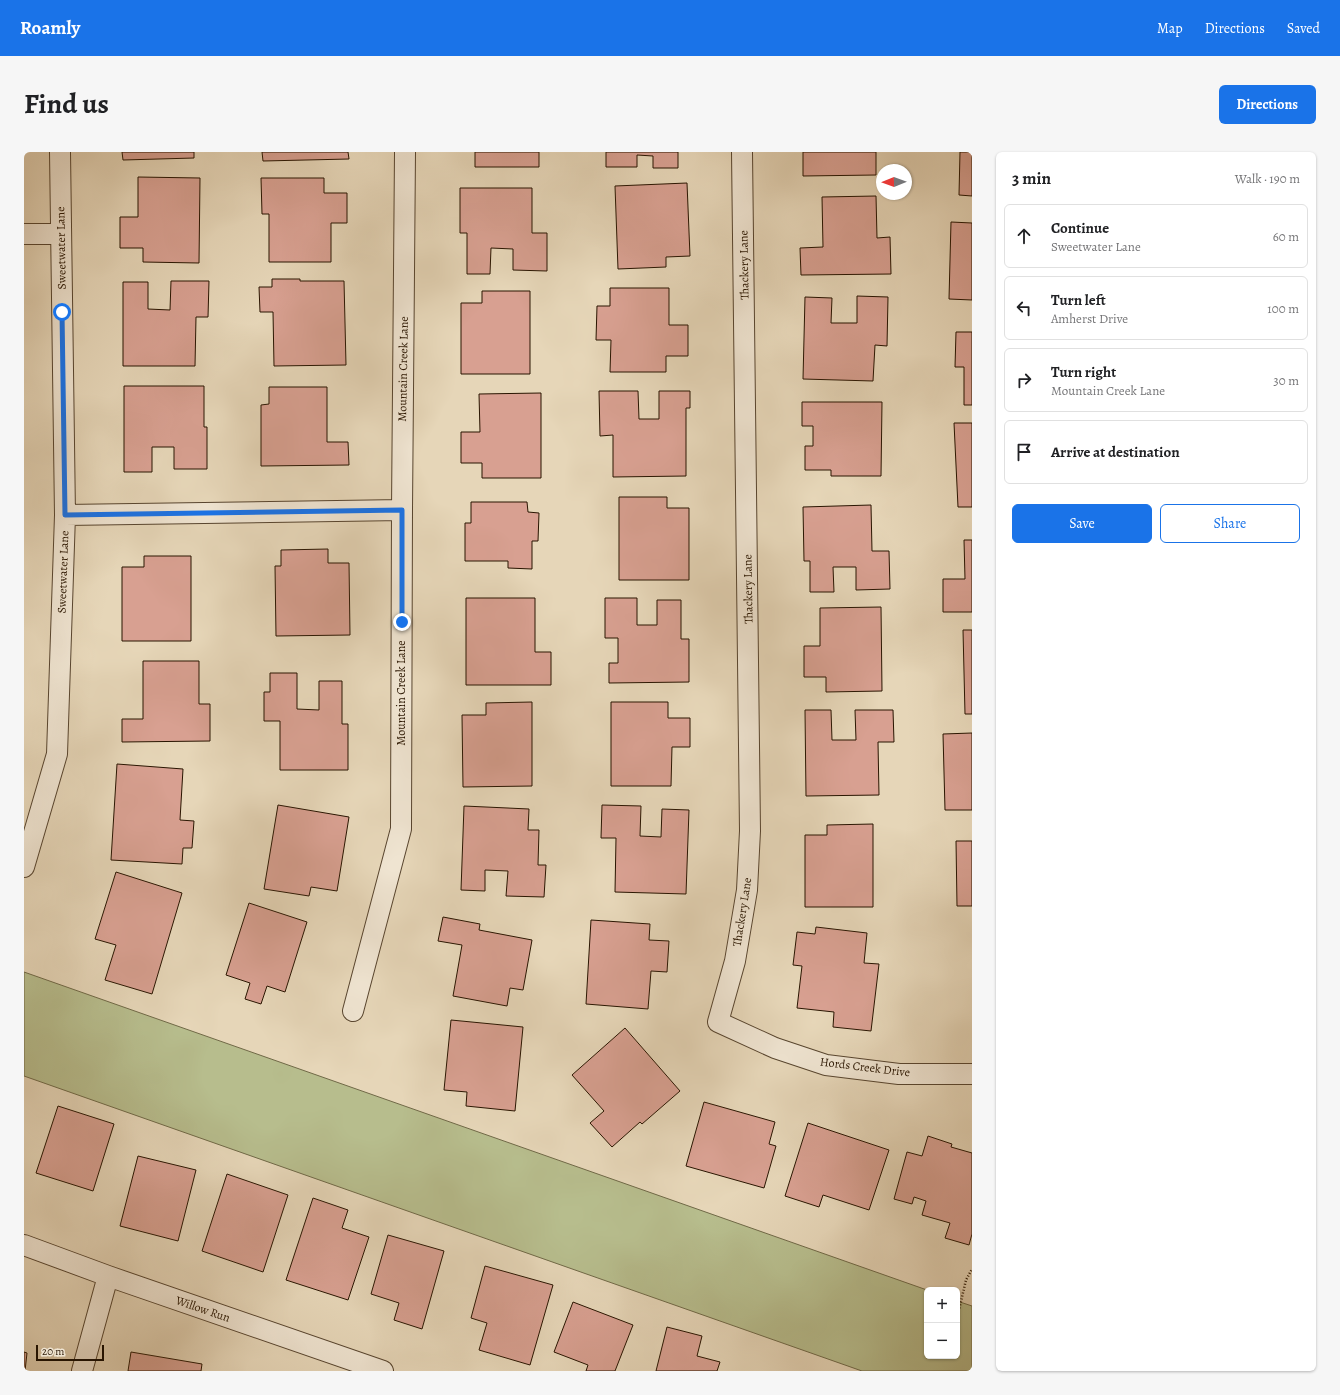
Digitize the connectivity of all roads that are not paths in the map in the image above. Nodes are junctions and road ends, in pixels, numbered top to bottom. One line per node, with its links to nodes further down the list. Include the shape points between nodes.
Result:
1 (60, 152): 5 (street, Sweetwater Lane)
2 (405, 152): 6 (street, Mountain Creek Lane)
3 (742, 152): 10 (street, Thackery Lane, via 750,831 747,890 735,961)
4 (24, 234): 5 (street)
5 (60, 234): 7 (street, Sweetwater Lane)
6 (402, 510): 7 (street); 9 (street, Mountain Creek Lane, via 401,829)
7 (65, 515): 8 (street, Sweetwater Lane, via 57,754)
8 (24, 867)
9 (353, 1011)
10 (718, 1022): 11 (street, Hords Creek Drive, via 775,1048 826,1065 899,1074)
11 (972, 1074)
12 (24, 1245): 13 (street, Willow Run)
13 (108, 1276): 14 (street); 15 (street, Willow Run)
14 (82, 1371)
15 (383, 1371)

